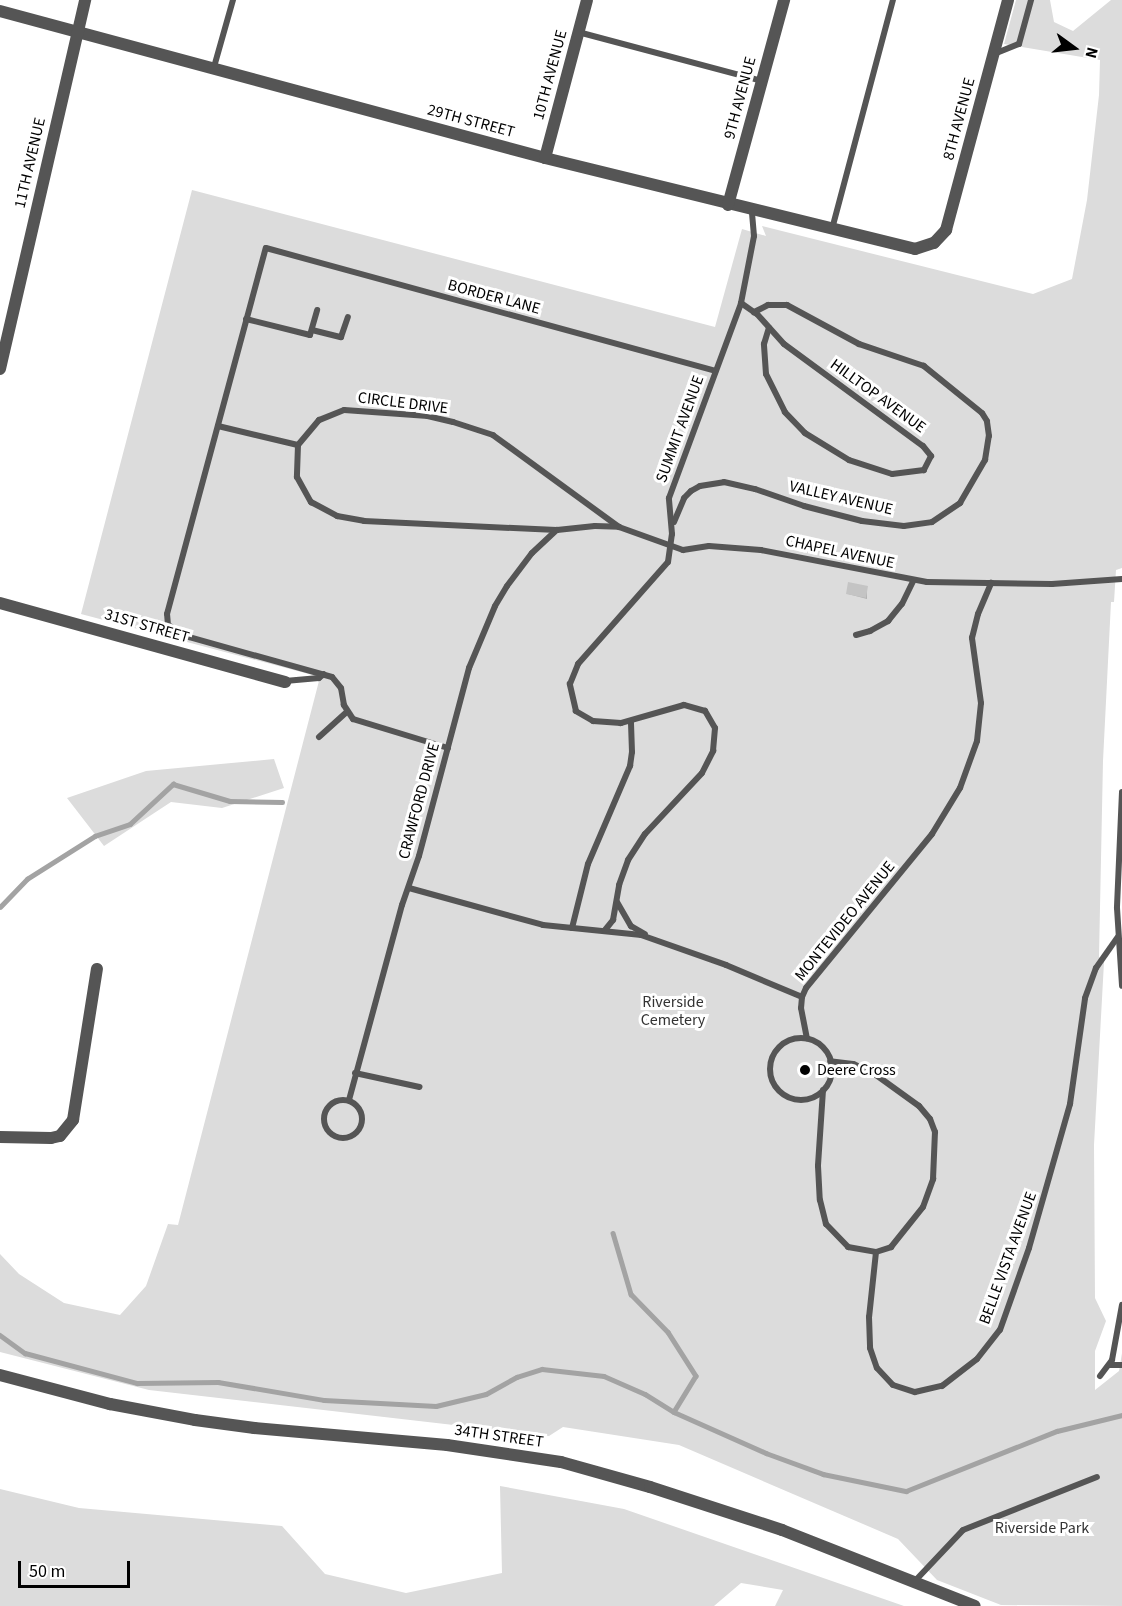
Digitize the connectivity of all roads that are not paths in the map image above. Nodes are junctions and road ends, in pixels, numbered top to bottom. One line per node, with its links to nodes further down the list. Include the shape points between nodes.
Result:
1 (85, 0): 9 (street, 11TH AVENUE)
2 (233, 0): 12 (lane)
3 (587, 0): 10 (street, 10TH AVENUE)
4 (784, 0): 13 (street, 9TH AVENUE)
5 (892, 0): 17 (lane)
6 (1008, 0): 11 (street, 8TH AVENUE)
7 (1031, 0): 11 (lane, via 1019,44)
8 (0, 11): 9 (street, 29TH STREET)
9 (78, 30): 12 (street, 29TH STREET); 26 (street, 11TH AVENUE)
10 (578, 32): 13 (lane); 14 (street, 10TH AVENUE)
11 (994, 55): 18 (street, 8TH AVENUE, via 951,215 946,230)
12 (214, 67): 14 (street, 29TH STREET)
13 (762, 81): 15 (street, 9TH AVENUE)
14 (545, 158): 15 (street, 29TH STREET)
15 (728, 205): 16 (street, 29TH STREET)
16 (752, 211): 17 (street, 29TH STREET); 19 (lane, SUMMIT AVENUE, via 754,236)
17 (832, 230): 18 (street, 29TH STREET, via 915,249)
18 (934, 243)
19 (741, 303): 21 (lane, HILLTOP AVENUE); 27 (lane, SUMMIT AVENUE)
20 (317, 310): 25 (lane)
21 (754, 312): 24 (lane, HILLTOP AVENUE); 32 (lane, VALLEY AVENUE, via 768,305 787,305 859,344 924,366 982,414 989,436 985,460 960,503 932,522 904,526 862,520 724,482 700,486 684,498 674,518)
22 (348, 317): 25 (lane, via 341,337)
23 (246, 319): 25 (lane, via 310,335); 27 (lane, BORDER LANE, via 266,248); 28 (lane)
24 (769, 328): 24 (lane, HILLTOP AVENUE, via 764,344 766,374 785,412 805,433 849,460 892,474 924,470 931,456 923,446 784,344)
25 (312, 330)
26 (0, 369)
27 (715, 371): 32 (lane, SUMMIT AVENUE, via 669,498)
28 (218, 426): 29 (lane); 39 (lane, via 166,614 168,625 189,637)
29 (298, 445): 30 (lane, CIRCLE DRIVE, via 319,420 344,410 444,420 493,435); 31 (lane, via 297,477 303,491 311,502 337,516 424,525)
30 (619, 527): 31 (lane, CHAPEL AVENUE); 33 (lane, CHAPEL AVENUE)
31 (557, 530): 44 (lane, CRAWFORD DRIVE, via 532,553 495,606 469,668)
32 (672, 534): 33 (lane, SUMMIT AVENUE)
33 (672, 547): 35 (lane, CHAPEL AVENUE, via 761,550); 42 (lane, SUMMIT AVENUE, via 668,562 578,664 570,684 576,711 583,716 605,724)
34 (1122, 579): 36 (lane, CHAPEL AVENUE)
35 (913, 581): 36 (lane, CHAPEL AVENUE); 38 (lane, via 888,621)
36 (991, 583): 54 (lane, MONTEVIDEO AVENUE, via 972,638 981,704 977,741 960,788 932,834)
37 (0, 603): 40 (street, 31ST STREET)
38 (856, 635)
39 (324, 674): 40 (lane); 41 (lane, via 341,688)
40 (285, 682)
41 (347, 712): 43 (lane); 44 (lane, via 353,719)
42 (631, 721): 47 (lane, SUMMIT AVENUE, via 669,708 697,707 712,720 716,740 702,773 645,834 628,860); 48 (lane, via 630,766 588,864)
43 (319, 737)
44 (448, 748): 46 (lane, CRAWFORD DRIVE)
45 (1122, 792): 50 (lane)
46 (409, 888): 48 (lane, MONTEVIDEO AVENUE, via 525,921); 57 (lane, CRAWFORD DRIVE)
47 (616, 901): 49 (lane, SUMMIT AVENUE, via 613,920); 51 (lane, via 631,926)
48 (572, 928): 49 (lane, MONTEVIDEO AVENUE)
49 (605, 930): 51 (lane, MONTEVIDEO AVENUE)
50 (1118, 937): 53 (lane); 62 (lane, BELLE VISTA AVENUE, via 1096,968 1085,998 1070,1104 1032,1237 999,1330 977,1359 942,1386 915,1392 893,1385 877,1368 870,1348 869,1317)
51 (654, 938): 54 (lane, MONTEVIDEO AVENUE)
52 (97, 969): 61 (street, via 73,1120 60,1136)
53 (1122, 986)
54 (802, 997): 55 (lane)
55 (807, 1038): 56 (lane, via 823,1046); 59 (lane, via 784,1043 771,1062 771,1073 776,1086 794,1099 809,1098)
56 (831, 1061): 59 (lane, via 830,1080); 62 (lane, via 853,1064 876,1075 919,1106 935,1132 933,1179 919,1215 891,1246)
57 (355, 1073): 58 (lane); 60 (lane, CRAWFORD DRIVE)
58 (420, 1087)
59 (823, 1090): 62 (lane, via 818,1166 826,1224 848,1247)
60 (349, 1100): 60 (lane, via 335,1100 324,1114 327,1130 340,1138 352,1136 361,1125 359,1107)
61 (0, 1137)
62 (876, 1251)
63 (1122, 1309): 64 (lane)
64 (1110, 1365): 65 (lane); 67 (lane)
65 (1122, 1365)
66 (0, 1375): 69 (street, 34TH STREET, via 110,1404 195,1420 459,1446 561,1462 782,1530)
67 (1100, 1376)
68 (1097, 1477): 69 (lane, via 963,1530)
69 (913, 1582): 70 (street, 34TH STREET)
70 (975, 1606)

